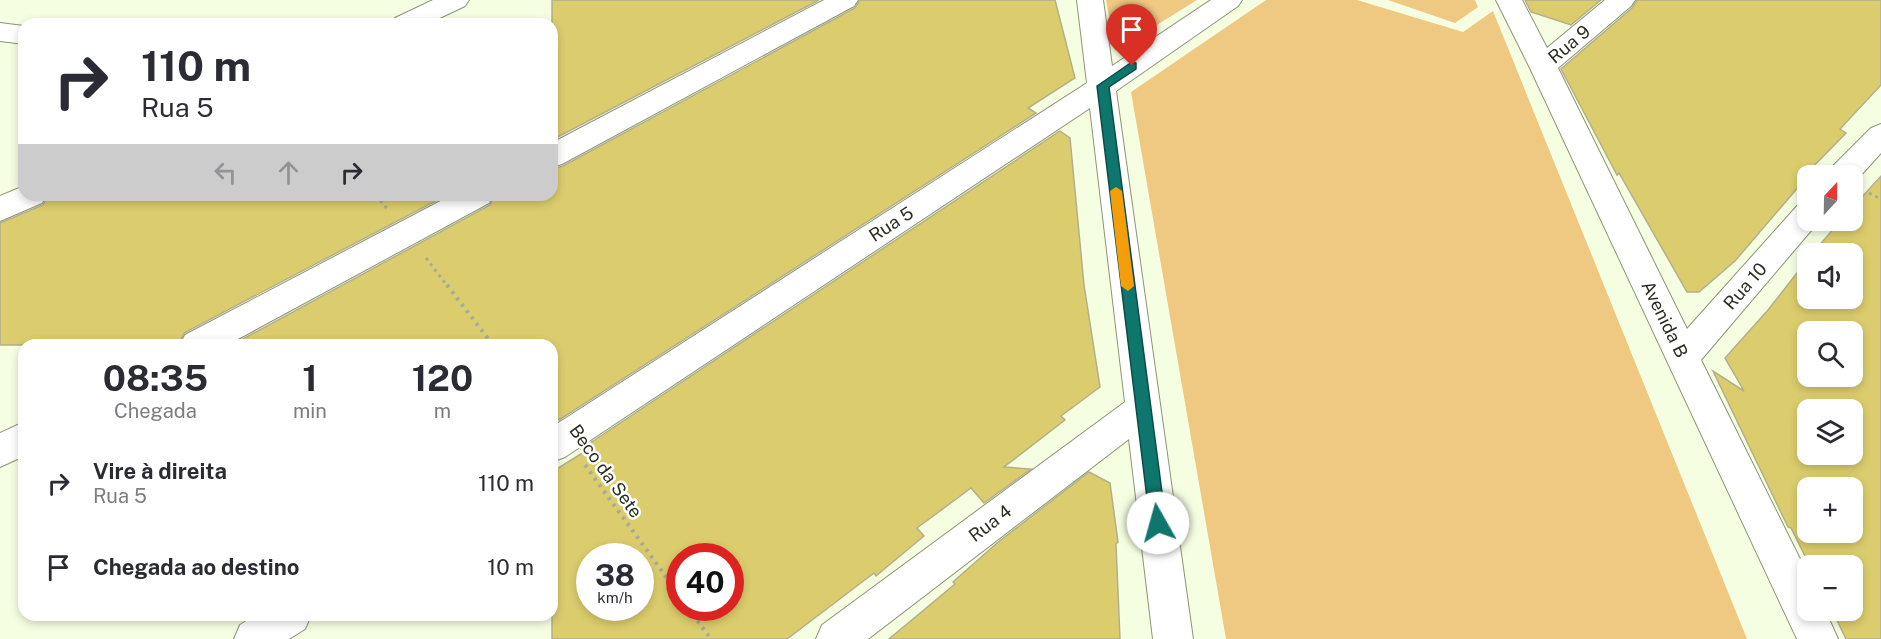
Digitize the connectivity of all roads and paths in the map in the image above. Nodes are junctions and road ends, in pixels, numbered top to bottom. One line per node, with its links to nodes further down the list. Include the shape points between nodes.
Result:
1 (456, 0): 7 (street)
2 (845, 0): 13 (street)
3 (1090, 0): 11 (street)
4 (1229, 0): 11 (street, Rua 5)
5 (1509, 0): 10 (street, Avenida B)
6 (1622, 0): 10 (street, Rua 9)
7 (417, 18)
8 (0, 32): 9 (street)
9 (18, 34)
10 (1544, 66): 22 (street, Avenida B)
11 (1103, 86): 23 (street); 25 (street, Rua 5)
12 (1881, 135): 14 (street)
13 (558, 153)
14 (1852, 165)
15 (18, 201): 17 (street)
16 (467, 201): 19 (street)
17 (0, 209)
18 (1797, 227): 22 (street, Rua 10)
19 (406, 233): 20 (street); 21 (path)
20 (209, 339)
21 (488, 339)
22 (1683, 357): 34 (street, Avenida B)
23 (1143, 408): 32 (street, Rua 4); 33 (street)
24 (18, 441): 26 (street)
25 (559, 442): 27 (path, Beco da Sete)
26 (0, 451)
27 (666, 578)
28 (282, 621): 30 (street)
29 (698, 621): 31 (path)
30 (254, 639)
31 (711, 639)
32 (836, 639)
33 (1173, 639)
34 (1818, 639)

